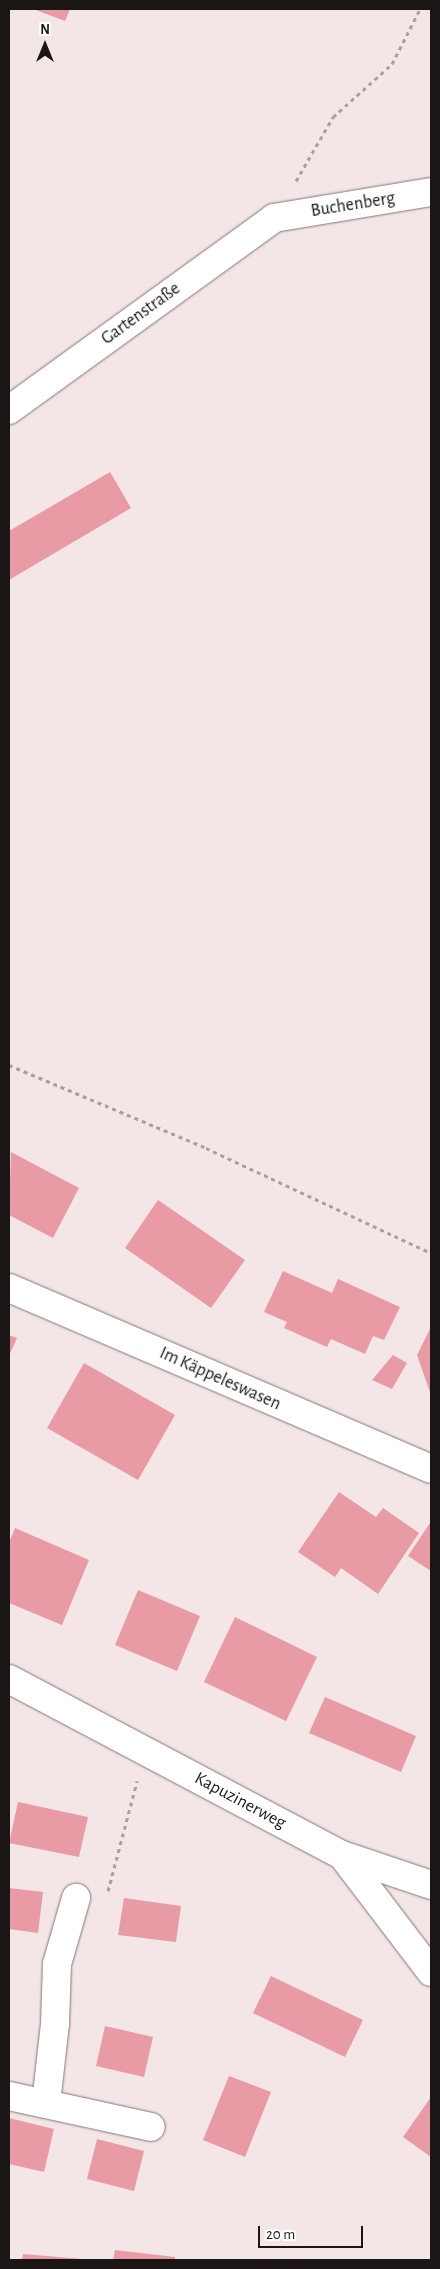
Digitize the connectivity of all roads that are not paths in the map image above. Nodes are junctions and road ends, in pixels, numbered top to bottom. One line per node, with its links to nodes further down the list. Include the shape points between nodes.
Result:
1 (431, 192): 2 (street, Buchenberg)
2 (274, 218): 3 (street, Gartenstraße)
3 (9, 410)
4 (9, 1288): 5 (street, Im Käppeleswasen)
5 (431, 1469)
6 (9, 1679): 7 (street, Kapuzinerweg)
7 (342, 1855): 8 (street); 10 (street, Kapuzinerweg)
8 (431, 1885)
9 (76, 1898): 12 (street, via 57,1964 55,2024)
10 (431, 1972)
11 (9, 2096): 12 (street)
12 (46, 2103): 13 (street)
13 (151, 2127)

